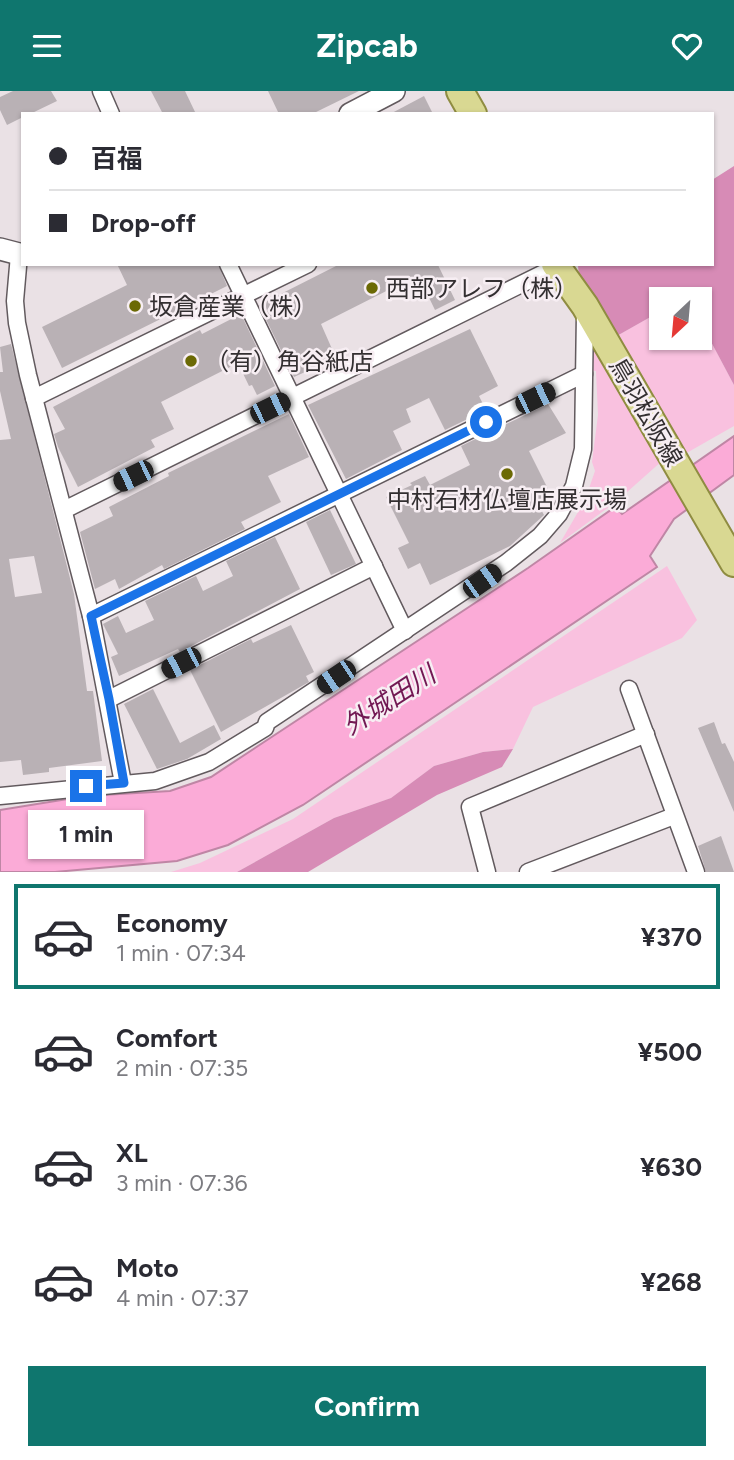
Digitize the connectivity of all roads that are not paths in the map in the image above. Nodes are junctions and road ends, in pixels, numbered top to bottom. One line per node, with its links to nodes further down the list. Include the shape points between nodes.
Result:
1 (101, 91): 4 (street)
2 (394, 91): 5 (street)
3 (460, 91): 6 (main road)
4 (110, 112)
5 (354, 112)
6 (472, 112)
7 (14, 253): 15 (street, via 18,323)
8 (229, 266): 11 (street)
9 (304, 266): 11 (street)
10 (555, 266): 12 (main road, 鳥羽松阪線); 14 (street)
11 (243, 296): 14 (street); 15 (street)
12 (585, 306): 13 (street); 18 (main road, 鳥羽松阪線)
13 (584, 374): 16 (street); 21 (street, via 583,449 574,486 559,514 506,563)
14 (293, 397): 16 (street); 17 (street)
15 (34, 398): 17 (street)
16 (339, 495): 19 (street); 20 (street)
17 (64, 510): 20 (street)
18 (734, 563)
19 (373, 566): 21 (street); 23 (street)
20 (91, 616): 23 (street)
21 (405, 631): 25 (street, via 209,762 155,781)
22 (629, 689): 24 (street)
23 (109, 699): 25 (street)
24 (646, 734): 27 (street); 28 (street, via 470,807)
25 (124, 783): 26 (street)
26 (0, 796)
27 (674, 816): 29 (street); 30 (street)
28 (487, 872)
29 (528, 872)
30 (696, 872)

